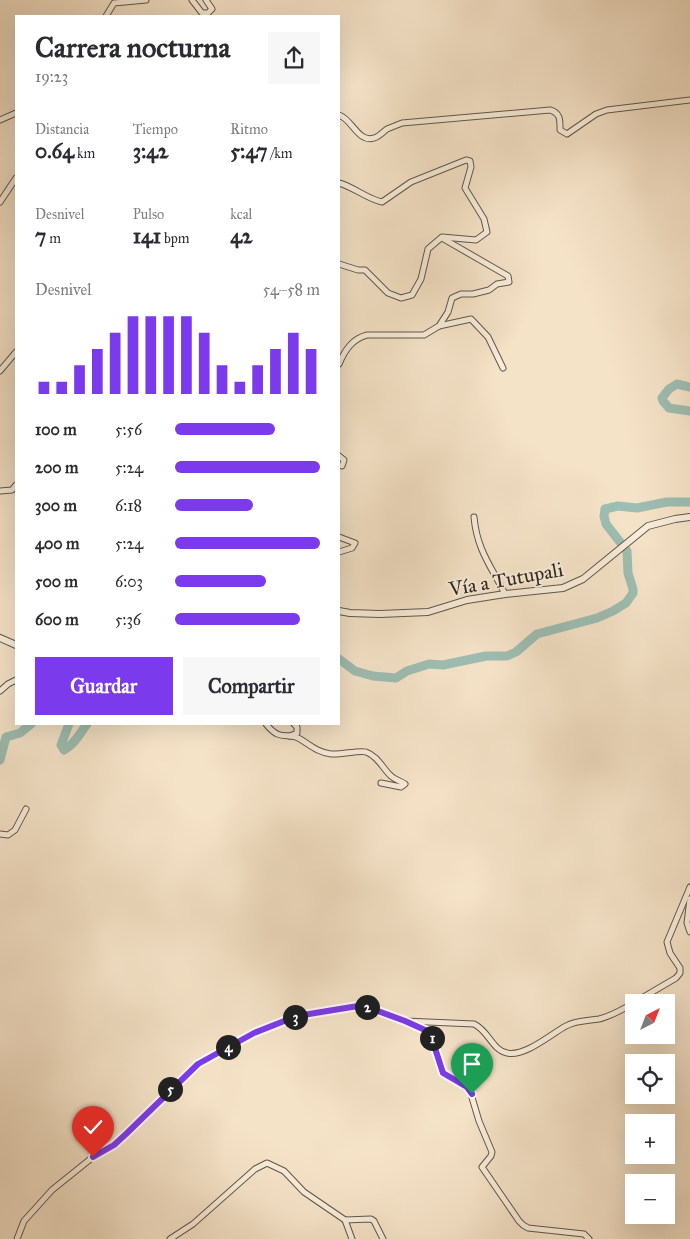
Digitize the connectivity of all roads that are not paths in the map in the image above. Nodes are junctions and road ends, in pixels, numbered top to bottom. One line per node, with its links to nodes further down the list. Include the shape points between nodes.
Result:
1 (146, 0): 4 (street, via 114,3)
2 (192, 0): 3 (street, via 202,13 208,13 212,9)
3 (206, 0)
4 (107, 15)
5 (690, 100): 7 (street, via 606,110 567,134 560,130 559,116 550,110 402,123 372,139 361,135)
6 (15, 113): 8 (street)
7 (340, 116)
8 (0, 120)
9 (15, 180): 11 (street)
10 (340, 183): 12 (street, via 382,202 411,182 470,161 465,188 484,219 487,232 476,240)
11 (0, 202)
12 (442, 238): 13 (street, via 428,249 421,279 412,295 400,298 388,293 365,270); 14 (street, via 499,269 508,276 509,282 452,298)
13 (340, 264)
14 (439, 326): 16 (street, via 424,335 360,337 353,341); 17 (street, via 471,319 488,337)
15 (15, 353): 18 (street)
16 (340, 362)
17 (503, 368)
18 (0, 371)
19 (340, 457): 20 (street, via 344,460)
20 (342, 466)
21 (15, 486): 22 (street, via 12,490)
22 (0, 491)
23 (474, 517): 27 (street, via 480,548)
24 (690, 518): 27 (street, Vía a Tutupali, via 648,526 570,586)
25 (340, 537): 26 (street, via 353,541 355,545)
26 (340, 552)
27 (505, 594): 28 (street, Vía a Tutupali, via 467,600 428,612)
28 (340, 611)
29 (0, 638): 30 (street)
30 (15, 645)
31 (15, 680): 32 (street)
32 (0, 691)
33 (267, 725): 35 (street)
34 (295, 725): 35 (street, via 297,733)
35 (287, 737): 36 (street, via 298,738 326,753 366,752 404,784 401,787)
36 (381, 783)
37 (26, 809): 38 (street, via 14,830 8,835)
38 (0, 834)
39 (690, 889): 42 (street, via 667,942 680,973)
40 (690, 899): 41 (street, via 687,920)
41 (690, 932)
42 (649, 994)
43 (625, 1008): 44 (street, via 600,1018 577,1020 514,1054 499,1049 474,1024)
44 (405, 1021): 46 (street, via 358,1006 297,1016 254,1033 198,1064 114,1145 93,1157 52,1190 24,1221); 50 (street, via 425,1030 432,1039 443,1073 470,1091 492,1152 482,1166 518,1221 528,1228 584,1234)
45 (345, 1220): 47 (street, via 304,1192 284,1171 267,1163 255,1169 193,1224); 48 (street); 49 (street, via 371,1219)
46 (19, 1237)
47 (170, 1239)
48 (352, 1239)
49 (383, 1239)
50 (589, 1239)

